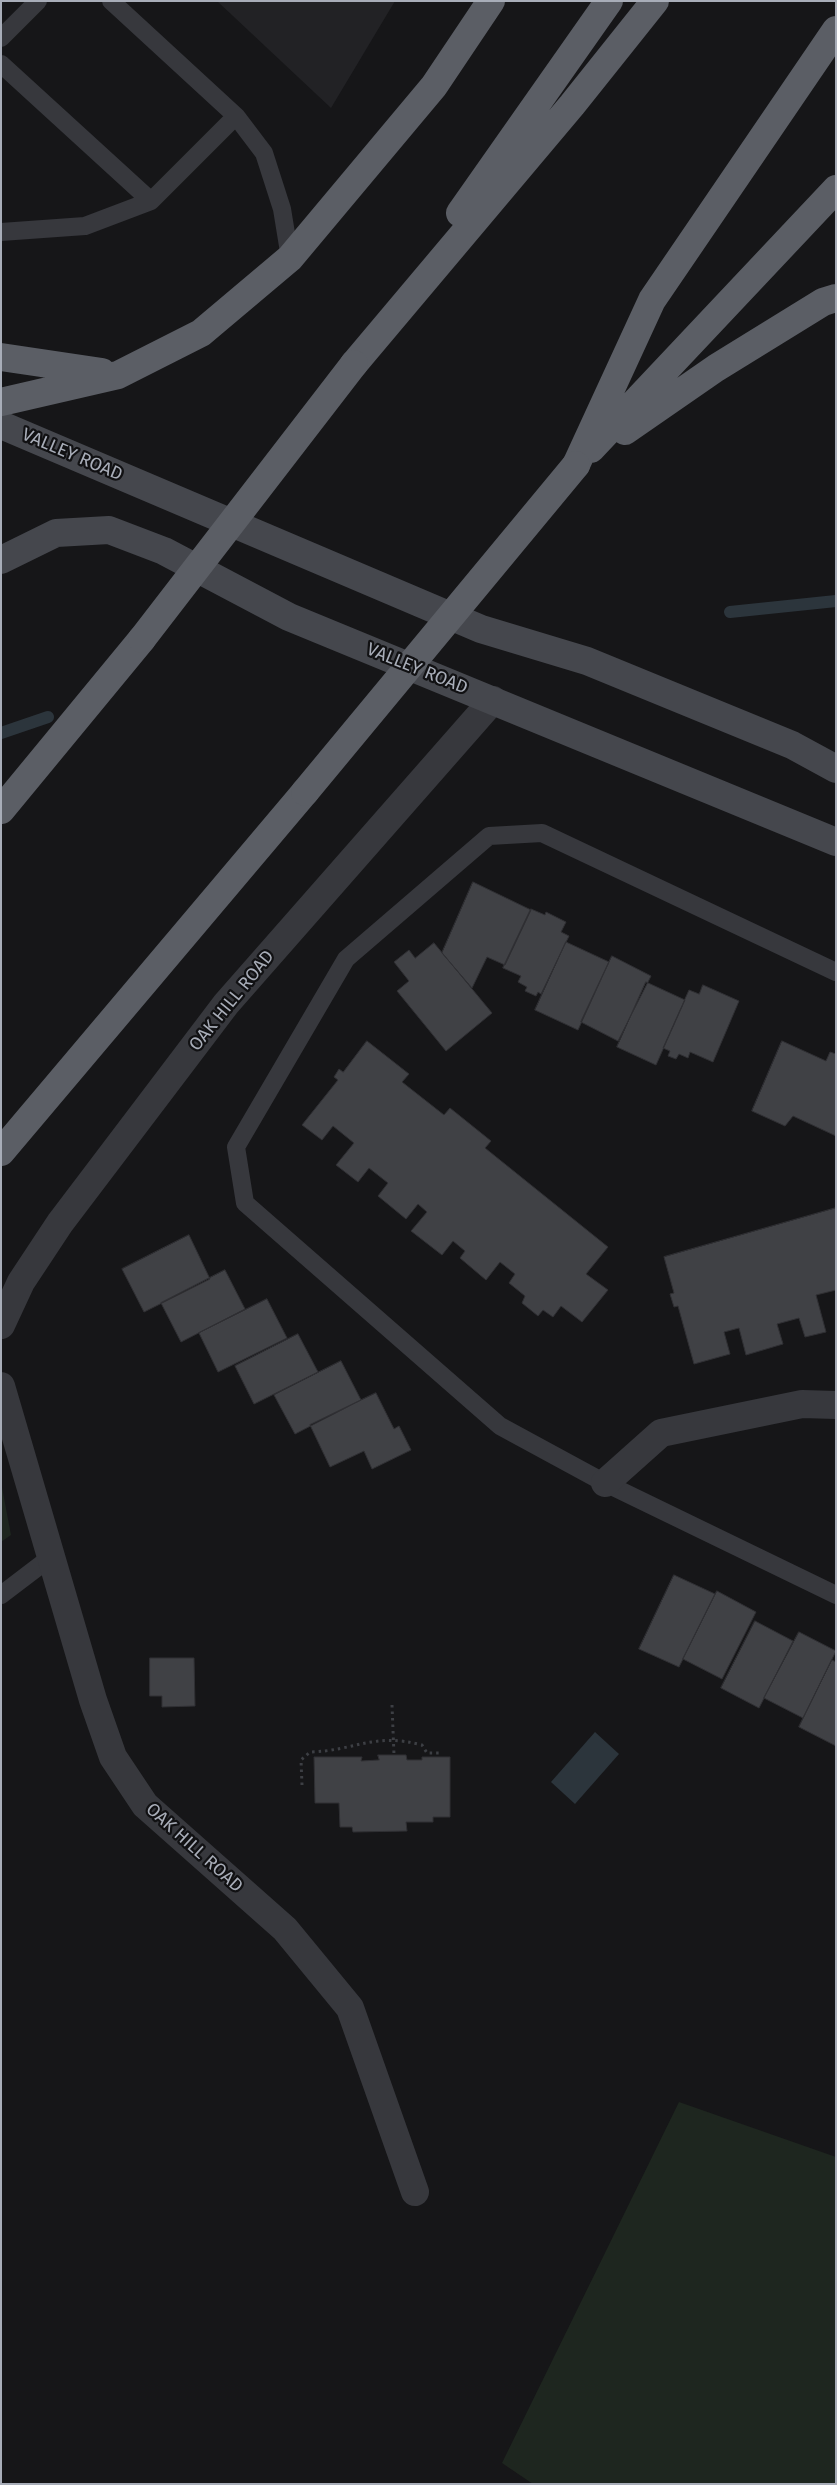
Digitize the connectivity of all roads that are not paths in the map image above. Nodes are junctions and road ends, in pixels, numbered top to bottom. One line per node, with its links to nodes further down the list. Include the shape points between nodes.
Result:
1 (38, 1): 7 (lane)
2 (111, 1): 9 (lane)
3 (491, 1): 13 (highway, via 434,86)
4 (609, 1): 16 (highway)
5 (655, 1): 16 (highway)
6 (836, 30): 20 (highway, via 652,300)
7 (1, 38)
8 (1, 64): 11 (lane)
9 (236, 116): 11 (lane); 13 (lane, via 264,153 282,209)
10 (836, 189): 20 (highway)
11 (151, 200): 12 (lane, via 85,226)
12 (1, 232)
13 (290, 258): 17 (highway, via 201,333)
14 (836, 298): 20 (highway, via 823,302 716,368)
15 (1, 357): 17 (highway)
16 (354, 364): 24 (highway, bridge, via 142,639)
17 (118, 375): 18 (highway)
18 (1, 402)
19 (1, 425): 23 (main road, VALLEY ROAD, via 481,629 587,662 792,745)
20 (576, 465): 27 (highway, bridge)
21 (1, 560): 22 (main road, VALLEY ROAD, via 56,534 109,530 164,551 289,617)
22 (493, 700): 25 (main road, VALLEY ROAD); 28 (street, OAK HILL ROAD, via 226,1004 60,1223 21,1282)
23 (836, 769)
24 (1, 810)
25 (836, 842)
26 (836, 972): 31 (lane, via 542,833 489,836 346,959 236,1147 245,1203 500,1426)
27 (1, 1152)
28 (1, 1325)
29 (1, 1386): 32 (street, OAK HILL ROAD)
30 (836, 1405): 31 (street, via 802,1404 661,1433)
31 (605, 1483): 34 (lane)
32 (51, 1557): 33 (lane); 35 (street, OAK HILL ROAD, via 113,1757 145,1805 285,1929 350,2008)
33 (1, 1595)
34 (836, 1595)
35 (415, 2192)

